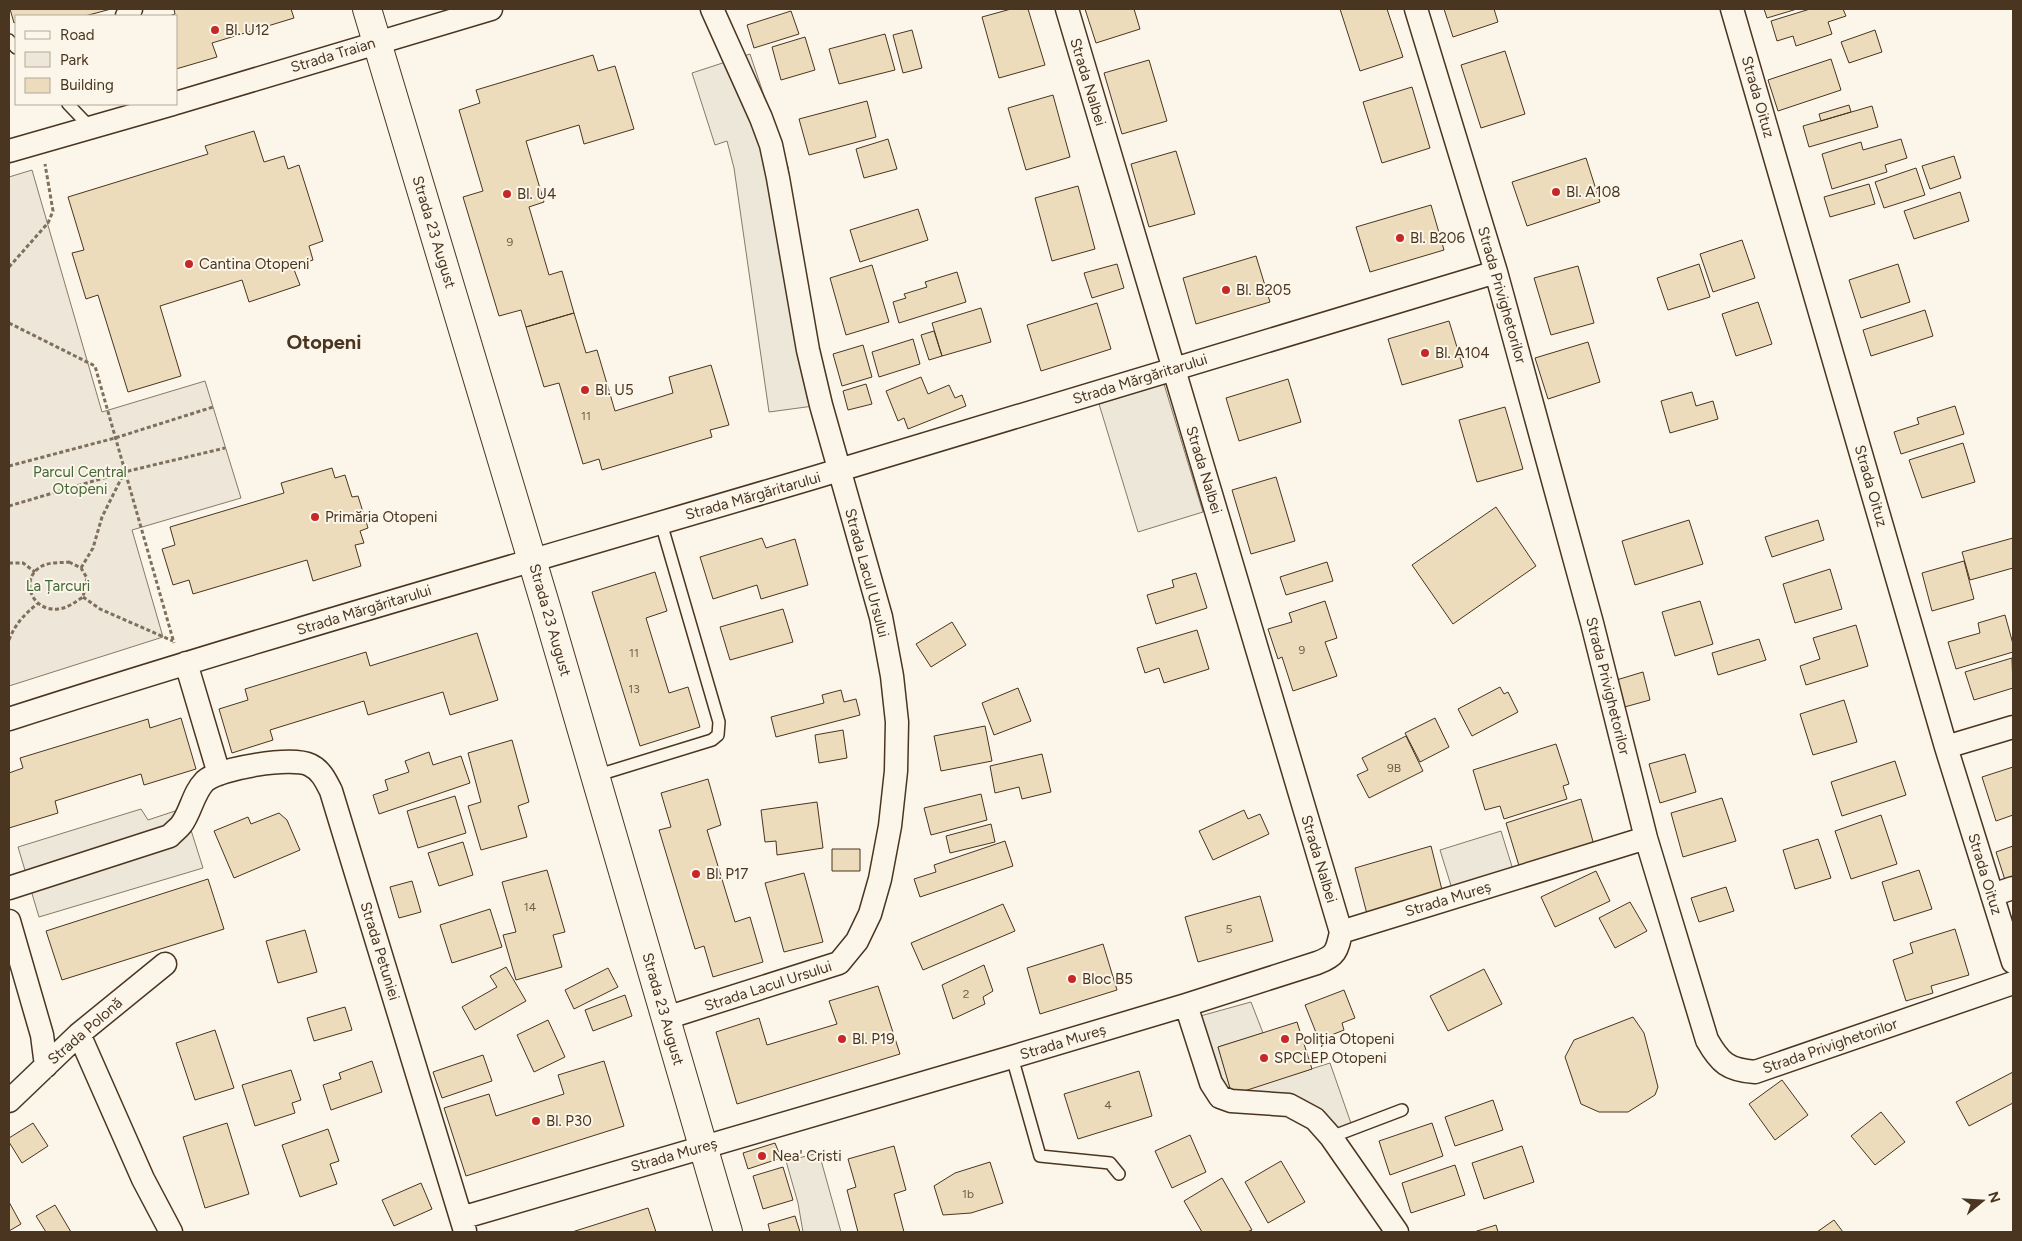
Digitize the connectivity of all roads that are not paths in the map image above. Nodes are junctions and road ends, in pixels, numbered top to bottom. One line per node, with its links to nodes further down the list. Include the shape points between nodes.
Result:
1 (368, 9): 7 (main road, Strada 23 August)
2 (491, 9): 7 (street, Strada Traian)
3 (712, 9): 16 (street, Strada Lacul Ursului, via 771,145 808,350)
4 (1067, 9): 15 (street, Strada Nalbei)
5 (1416, 9): 14 (street, Strada Privighetorilor)
6 (1732, 9): 22 (street, Strada Oituz)
7 (377, 42): 8 (street, Strada Traian); 18 (main road, Strada 23 August)
8 (178, 102)
9 (69, 105): 12 (lane)
10 (162, 105): 11 (street, Strada Traian)
11 (111, 113): 12 (street, Strada Traian)
12 (91, 128): 13 (street, Strada Traian)
13 (9, 151)
14 (1496, 272): 15 (street, Strada Mărgăritarului); 25 (street, Strada Privighetorilor, via 1592,623)
15 (1174, 368): 16 (street, Strada Mărgăritarului); 30 (street, Strada Nalbei)
16 (840, 470): 17 (street, Strada Mărgăritarului); 35 (street, Strada Lacul Ursului, via 880,617 897,722 890,826 870,914 858,941 839,963)
17 (661, 523): 18 (street, Strada Mărgăritarului); 24 (lane, via 719,722 718,735 712,740)
18 (532, 560): 19 (street, Strada Mărgăritarului); 24 (main road, Strada 23 August)
19 (183, 664): 20 (street, Strada Mărgăritarului); 23 (street)
20 (9, 719)
21 (2013, 727): 22 (street)
22 (1946, 747): 28 (street, Strada Oituz)
23 (219, 774): 26 (street, via 206,781 197,792 181,824 170,836); 44 (street, Strada Petuniei, via 297,761 310,765 326,780)
24 (595, 776): 35 (main road, Strada 23 August)
25 (1646, 838): 30 (street, Strada Mureș); 33 (street, Strada Privighetorilor, via 1707,1040 1724,1064 1739,1071 1755,1072)
26 (9, 888)
27 (2013, 888): 28 (street)
28 (1992, 895): 31 (street, Strada Oituz)
29 (9, 922): 38 (street, via 42,1035)
30 (1341, 932): 34 (street, Strada Mureș, via 1337,949 1330,958)
31 (2013, 962)
32 (165, 964): 36 (street, Strada Polonă)
33 (2013, 983)
34 (1186, 1005): 37 (street, Strada Mureș); 41 (street, via 1211,1084 1220,1097 1230,1101 1289,1105 1315,1119)
35 (666, 1018): 42 (main road, Strada 23 August)
36 (79, 1034): 38 (street, Strada Polonă); 45 (street, via 143,1179)
37 (1012, 1058): 42 (street, Strada Mureș); 43 (lane, via 1040,1156 1110,1163)
38 (46, 1066): 39 (street, Strada Polonă)
39 (9, 1101)
40 (1402, 1110): 41 (lane)
41 (1331, 1136): 47 (street)
42 (702, 1146): 44 (street, Strada Mureș); 46 (main road, Strada 23 August)
43 (1119, 1174)
44 (463, 1225)
45 (171, 1232)
46 (728, 1232)
47 (1397, 1232)

